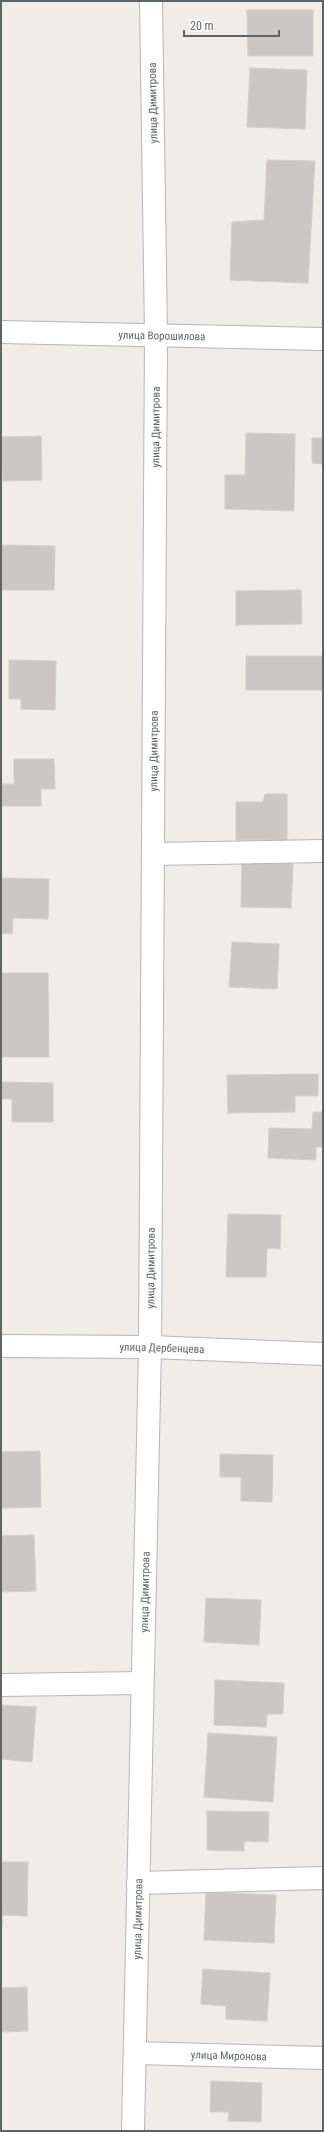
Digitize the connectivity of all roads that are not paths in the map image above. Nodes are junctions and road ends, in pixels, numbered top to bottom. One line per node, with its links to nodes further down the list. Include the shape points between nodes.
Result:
1 (151, 1): 3 (street, улица Димитрова)
2 (1, 332): 3 (street, улица Ворошилова)
3 (156, 335): 4 (street, улица Ворошилова); 6 (street, улица Димитрова)
4 (323, 339)
5 (323, 851): 6 (street)
6 (153, 854): 8 (street, улица Димитрова)
7 (1, 1346): 8 (street, улица Дербенцева)
8 (150, 1347): 9 (street, улица Дербенцева); 10 (street, улица Димитрова)
9 (323, 1354)
10 (142, 1683): 11 (street); 13 (street, улица Димитрова)
11 (1, 1685)
12 (323, 1878): 13 (street)
13 (138, 1883): 14 (street, улица Димитрова)
14 (135, 2053): 15 (street, улица Миронова); 16 (street, улица Димитрова)
15 (323, 2058)
16 (133, 2131)

